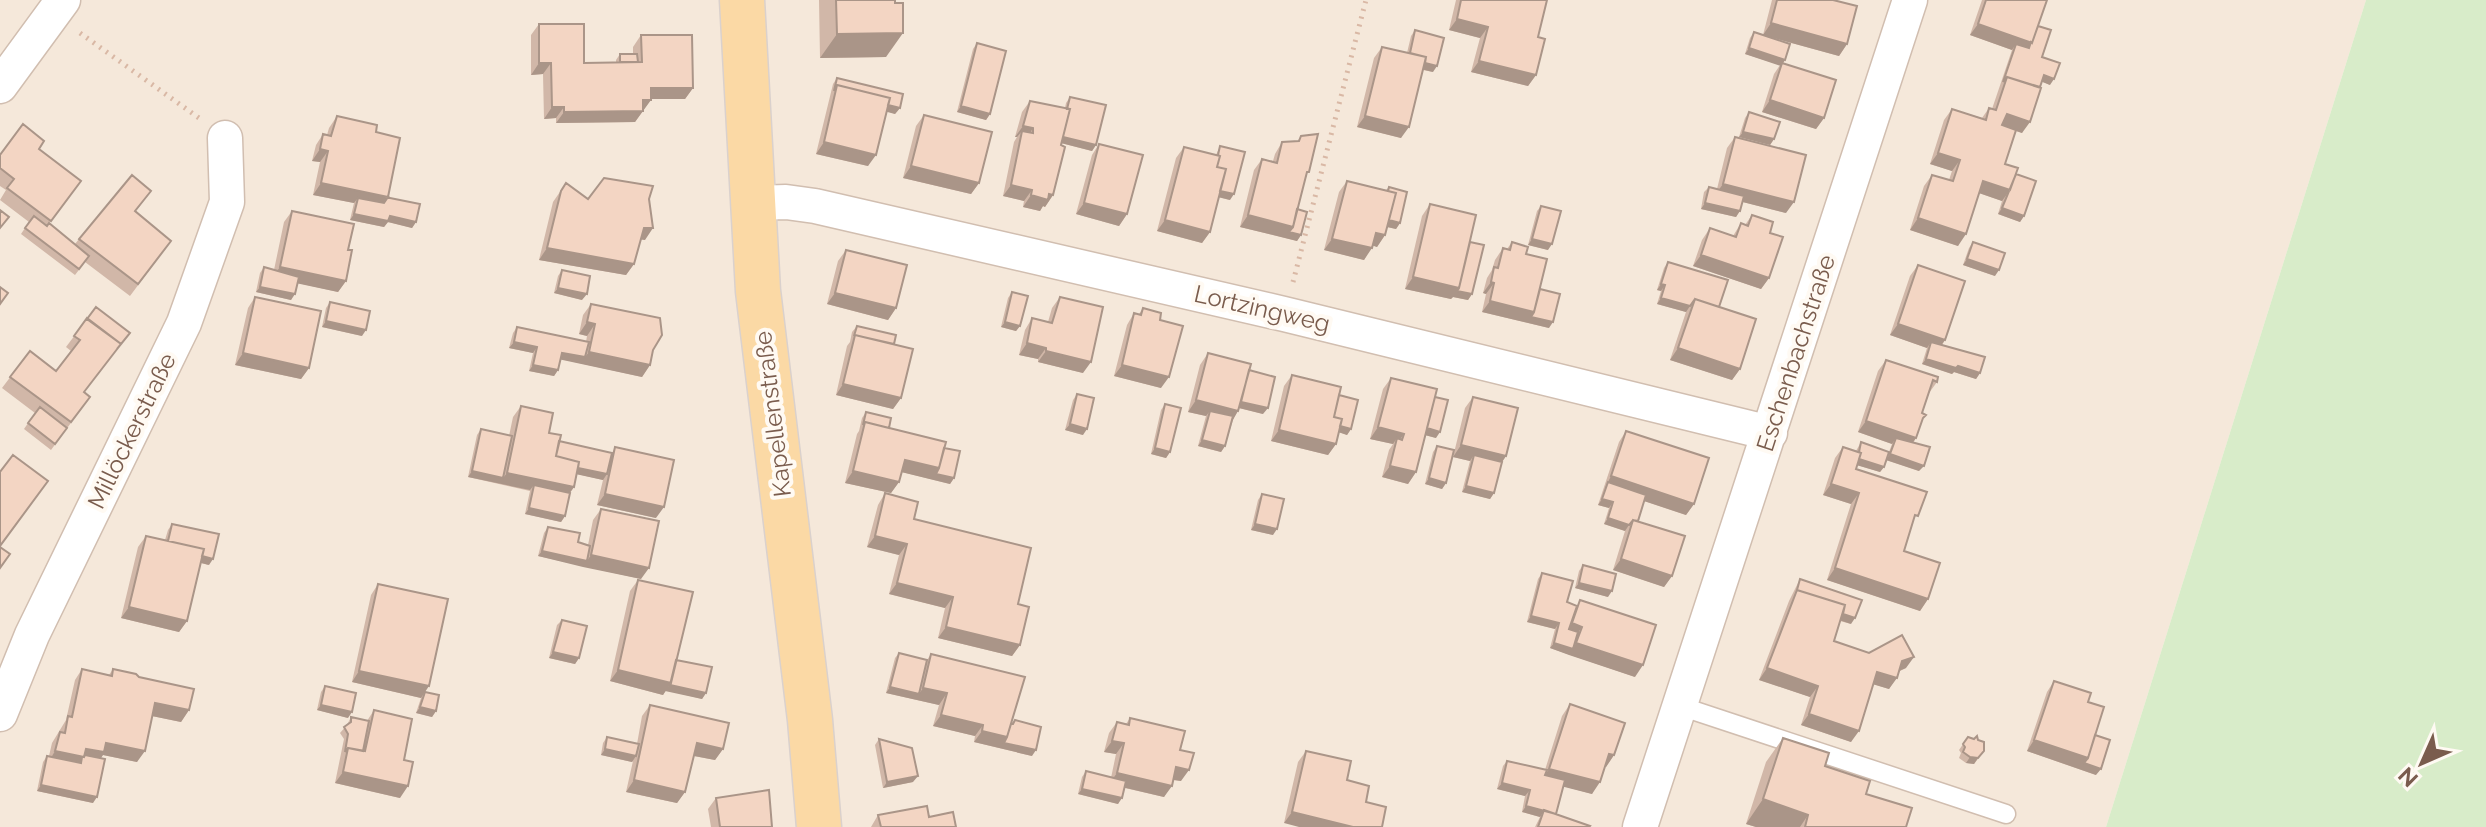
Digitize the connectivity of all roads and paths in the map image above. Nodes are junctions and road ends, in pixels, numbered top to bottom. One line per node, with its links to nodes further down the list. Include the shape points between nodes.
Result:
1 (742, 0): 7 (main road, Kapellenstraße)
2 (1366, 0): 8 (path)
3 (1910, 0): 9 (street, Eschenbachstraße)
4 (58, 7): 5 (street); 6 (path)
5 (5, 66)
6 (225, 138): 11 (street, Millöckerstraße, via 227,202 184,323 32,635)
7 (751, 203): 8 (street, Lortzingweg, via 815,206); 13 (main road, Kapellenstraße)
8 (1284, 314): 9 (street, Lortzingweg)
9 (1770, 433): 10 (street, Eschenbachstraße)
10 (1680, 706): 12 (lane); 14 (street, Eschenbachstraße)
11 (0, 714)
12 (2006, 814)
13 (819, 827)
14 (1640, 827)

